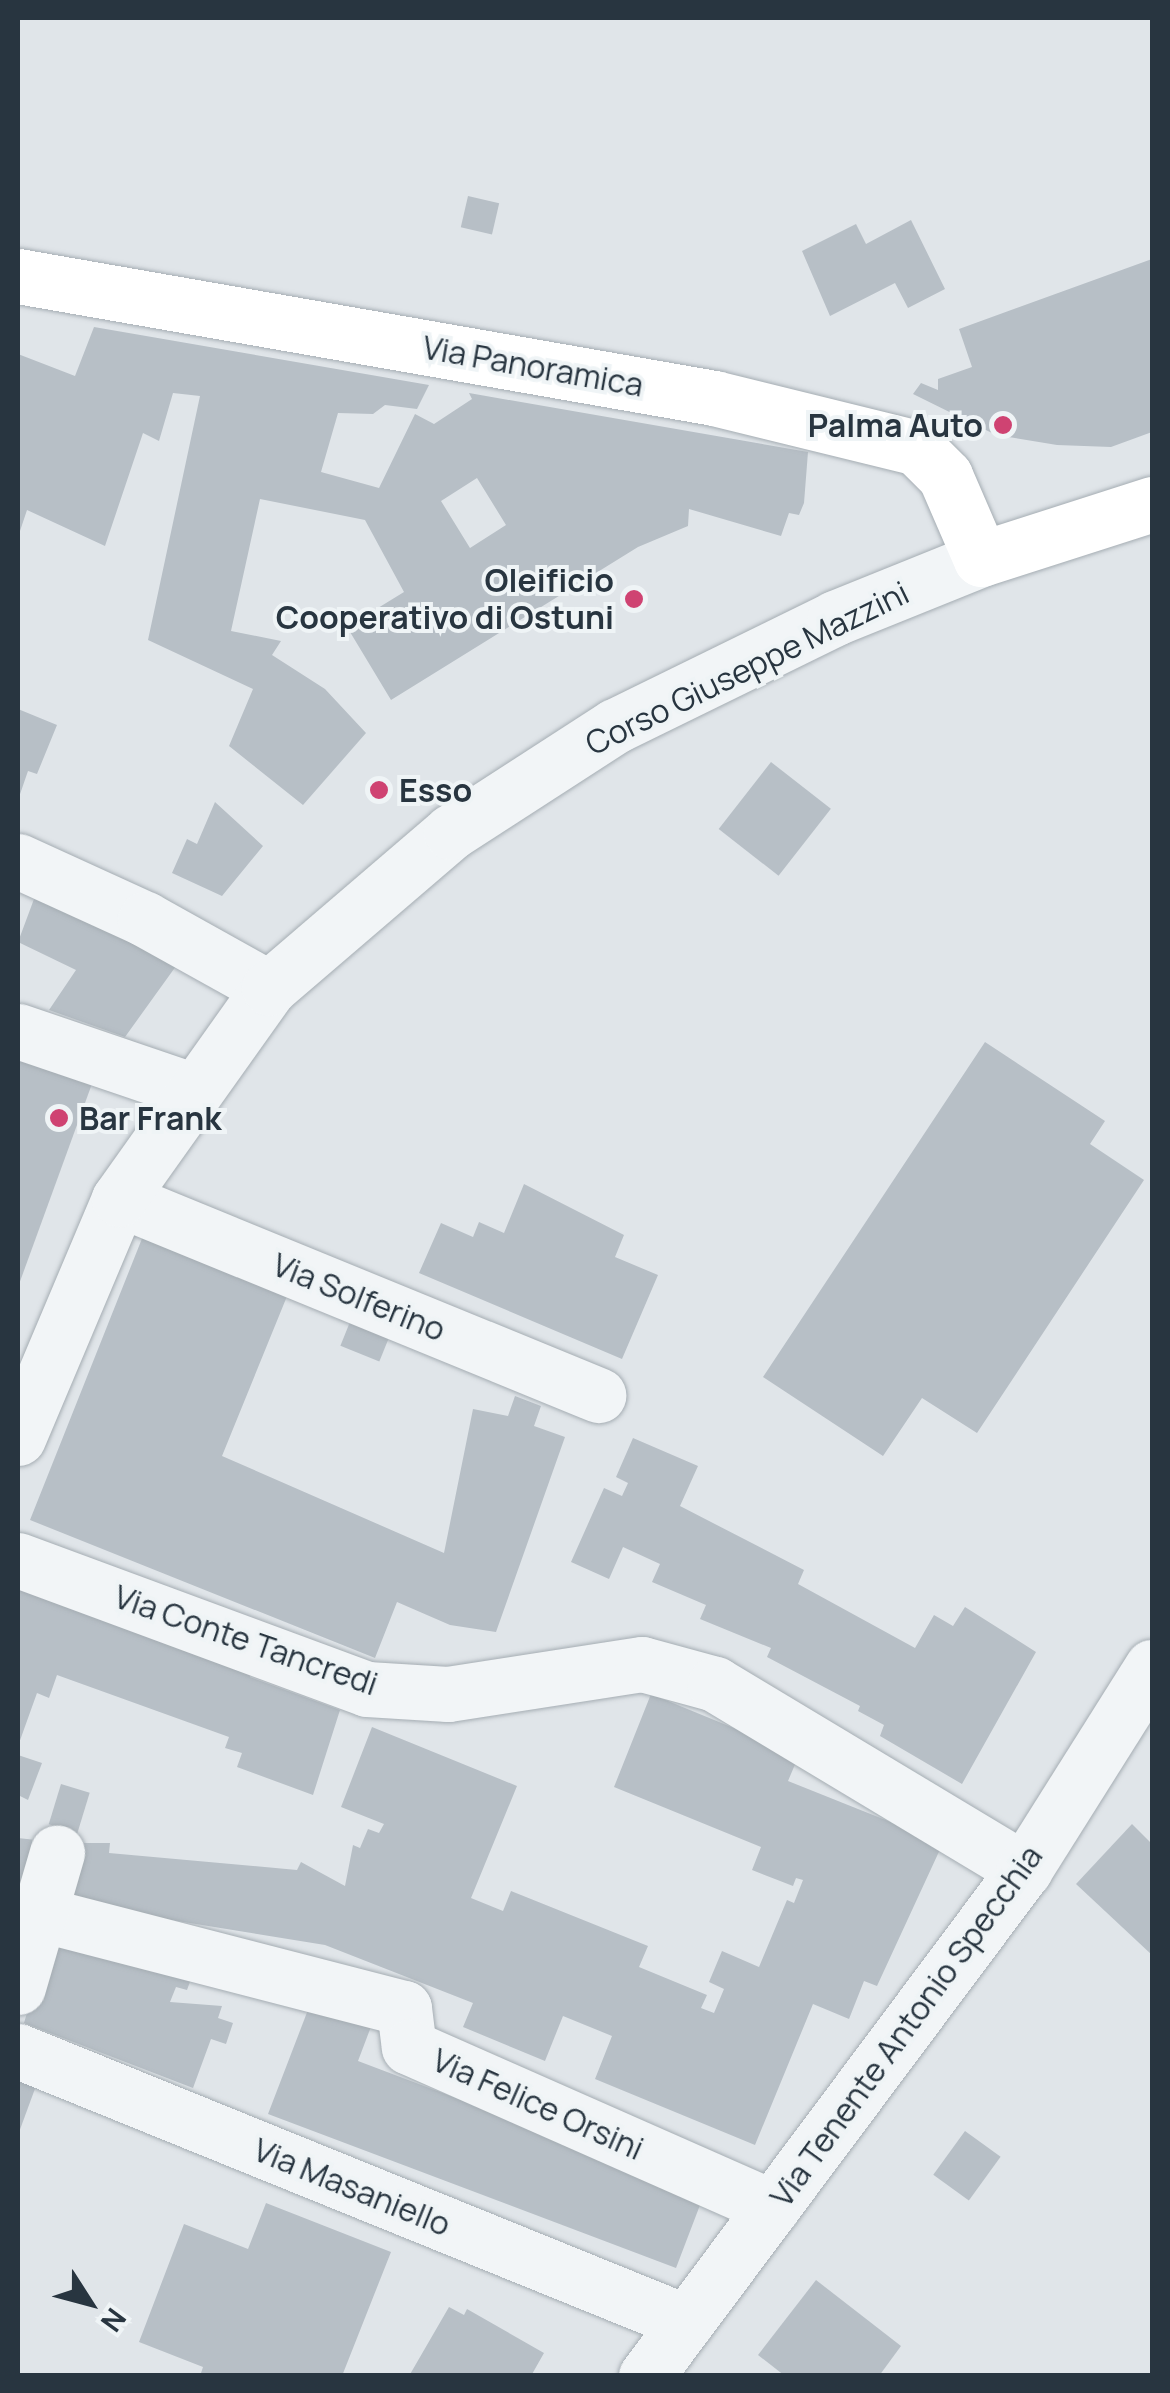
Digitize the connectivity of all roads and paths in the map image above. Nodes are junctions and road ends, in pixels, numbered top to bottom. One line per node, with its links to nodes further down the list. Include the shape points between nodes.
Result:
1 (18, 276): 3 (main road, Via Panoramica, via 714,398 917,448 945,476)
2 (1152, 504): 3 (main road, Corso Giuseppe Mazzini)
3 (981, 559): 5 (street, Corso Giuseppe Mazzini, via 835,618 615,726 451,832)
4 (18, 861): 5 (street)
5 (268, 988): 7 (street, Corso Giuseppe Mazzini)
6 (18, 1030): 7 (street)
7 (194, 1091): 8 (street, Corso Giuseppe Mazzini)
8 (119, 1199): 9 (street, Via Solferino); 10 (street, Corso Giuseppe Mazzini)
9 (598, 1395)
10 (18, 1438)
11 (18, 1560): 14 (street, Via Conte Tancredi, via 367,1689 448,1694 642,1664 715,1684)
12 (1152, 1667): 14 (street, Via Tenente Antonio Specchia)
13 (57, 1853): 15 (street)
14 (1024, 1870): 18 (street, Via Tenente Antonio Specchia)
15 (40, 1914): 16 (street); 18 (street, Via Felice Orsini, via 404,2008 409,2048)
16 (18, 1987)
17 (18, 2051): 19 (street, Via Masaniello)
18 (772, 2207): 19 (street, Via Tenente Antonio Specchia)
19 (686, 2322): 20 (street, Via Tenente Antonio Specchia)
20 (646, 2376)

